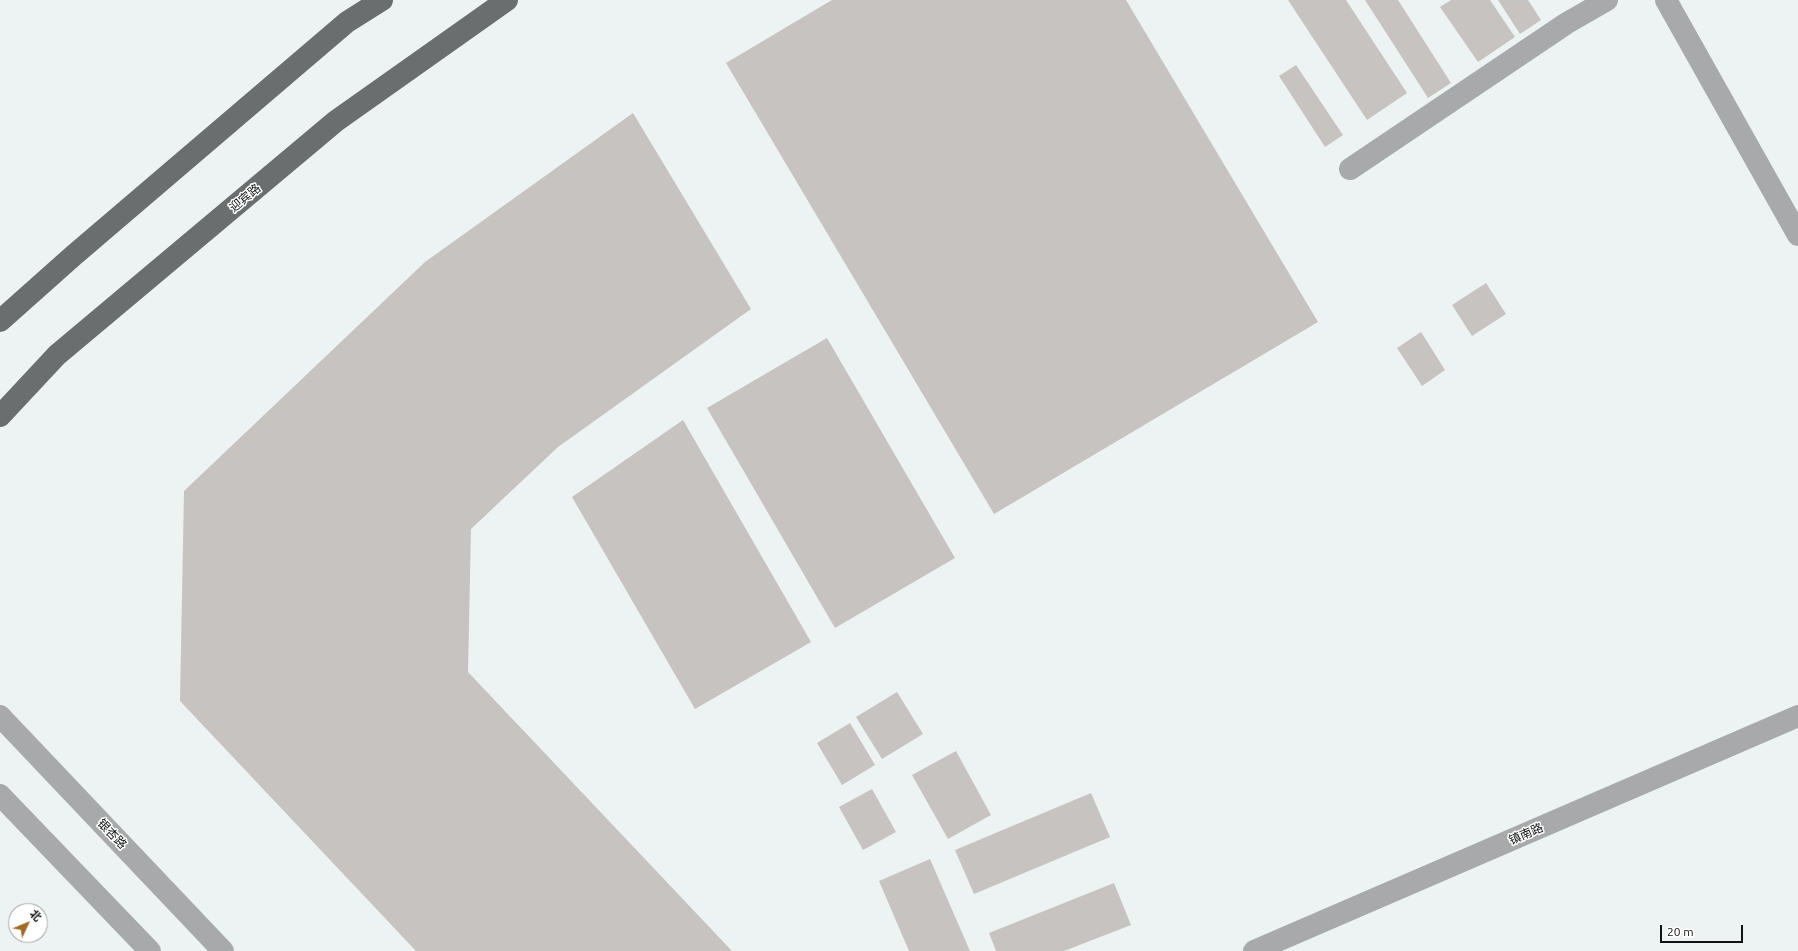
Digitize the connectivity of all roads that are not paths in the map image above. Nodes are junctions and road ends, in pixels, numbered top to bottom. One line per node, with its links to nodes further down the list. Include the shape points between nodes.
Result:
1 (382, 0): 7 (main road, via 347,22)
2 (507, 0): 8 (main road, 迎宾路, via 336,121 57,355)
3 (1607, 0): 5 (street, via 1567,23)
4 (1666, 0): 6 (street)
5 (1350, 169)
6 (1798, 235)
7 (0, 321)
8 (0, 416)
9 (0, 716): 13 (street, 银杏路)
10 (1798, 716): 14 (street, 镇南路)
11 (0, 795): 12 (street)
12 (150, 951)
13 (223, 951)
14 (1254, 951)

